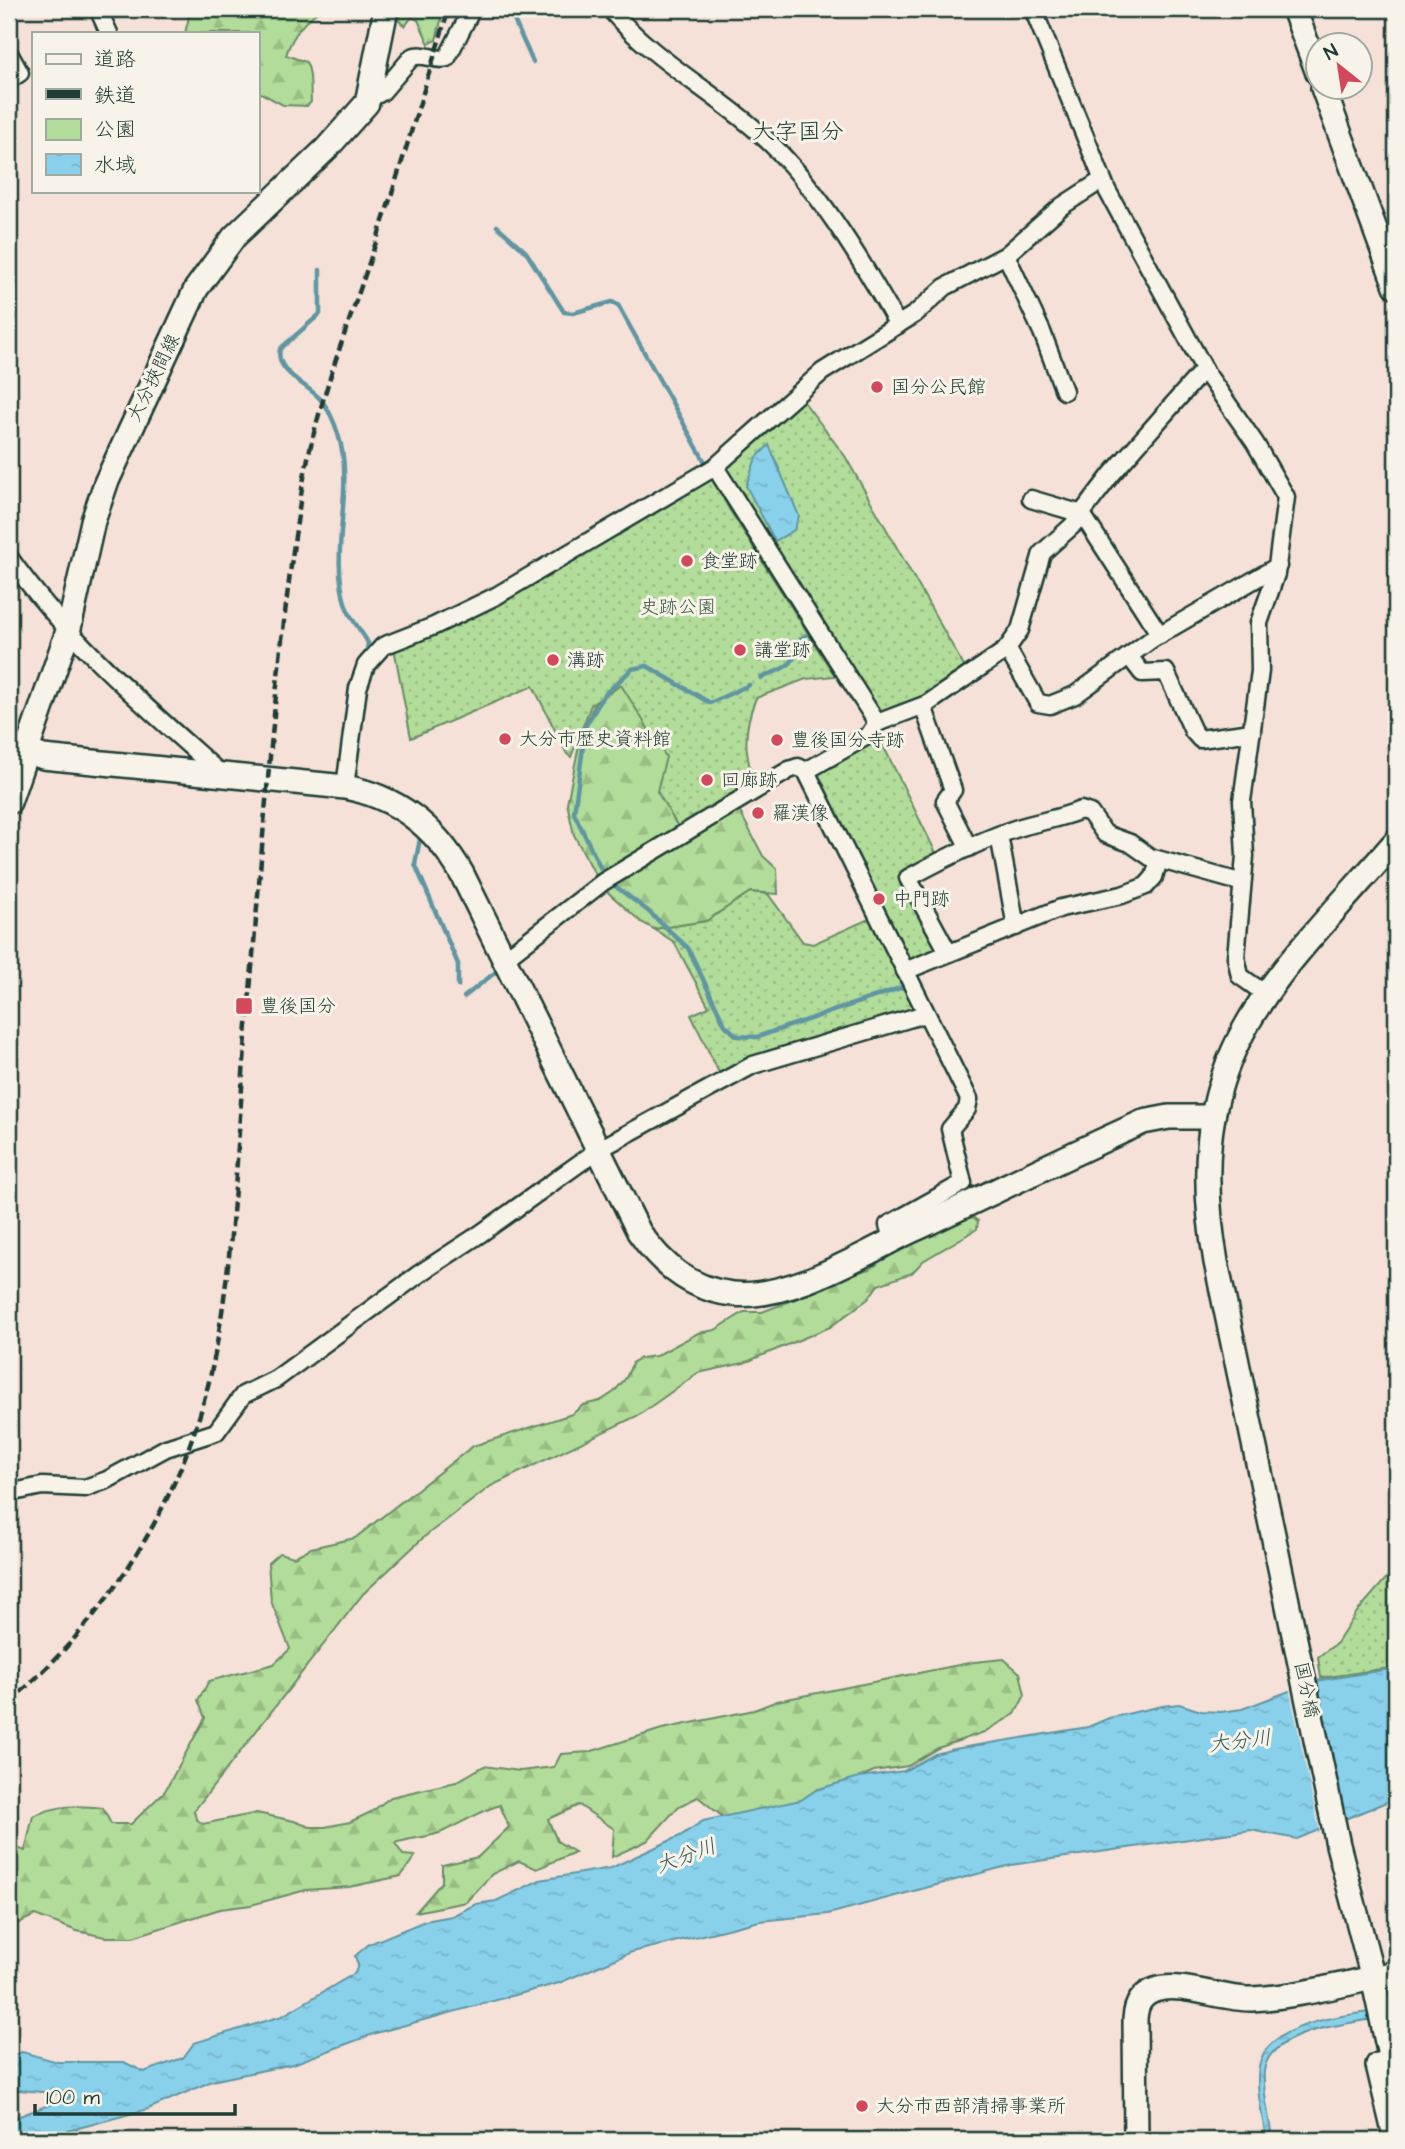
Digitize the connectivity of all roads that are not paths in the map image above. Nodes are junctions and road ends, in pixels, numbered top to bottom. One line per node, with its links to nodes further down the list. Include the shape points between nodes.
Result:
1 (97, 9): 7 (street)
2 (386, 9): 11 (street, 大分挾間線)
3 (472, 9): 11 (street, via 447,58 415,55 382,92)
4 (610, 9): 16 (street, via 639,42 749,124 779,153 836,225)
5 (1034, 9): 13 (street)
6 (1294, 9): 8 (street)
7 (108, 32)
8 (1304, 36)
9 (9, 53): 10 (street, via 20,73)
10 (9, 80)
11 (369, 99): 24 (street, 大分挾間線, via 327,148 234,237 202,278 106,483)
12 (1328, 102): 15 (street)
13 (1102, 180): 14 (street, via 1062,206); 17 (street)
14 (1006, 255): 16 (street, via 945,286); 18 (street)
15 (1396, 286)
16 (898, 324): 19 (street, via 822,372)
17 (1204, 369): 21 (street); 23 (street, via 1284,490)
18 (1064, 391)
19 (715, 467): 29 (street); 34 (street, via 496,596 377,652 366,665 358,688)
20 (1031, 499): 21 (street)
21 (1082, 514): 25 (street); 26 (street, via 1041,552 1023,623)
22 (9, 557): 24 (street)
23 (1278, 566): 25 (street); 30 (street, via 1259,623 1260,671)
24 (69, 628): 31 (street, 大分挾間線); 33 (street, via 123,686)
25 (1160, 635): 27 (street)
26 (1007, 648): 27 (street, via 1038,703 1044,705 1074,695); 28 (street)
27 (1129, 656): 30 (street, via 1142,673 1166,672 1200,739)
28 (923, 706): 29 (street); 38 (street, via 953,790 944,801)
29 (877, 723): 32 (street, via 869,735)
30 (1252, 732): 45 (street, via 1242,801 1245,856 1236,957 1240,976)
31 (17, 748): 33 (street, via 43,757); 35 (street, 大分挾間線)
32 (806, 771): 43 (street, via 798,767 789,770 603,882); 44 (street)
33 (221, 774): 34 (street)
34 (345, 787): 43 (street, via 391,802 432,832 458,867)
35 (9, 802)
36 (999, 835): 38 (street); 39 (street, via 1084,810 1105,834); 41 (street)
37 (1396, 841): 45 (street, 国分橋)
38 (969, 848): 42 (street, via 908,878)
39 (1159, 860): 40 (street); 41 (street, via 1146,886 1116,897 1068,905)
40 (1236, 881)
41 (1016, 927): 42 (street)
42 (948, 952): 44 (street)
43 (504, 959): 48 (street)
44 (905, 971): 46 (street)
45 (1264, 993): 47 (street, 国分橋, via 1234,1047)
46 (925, 1014): 48 (street, via 753,1065); 49 (street, via 969,1099 967,1109 950,1129 964,1180 888,1225)
47 (1213, 1117): 49 (street, via 1169,1116 1143,1122); 52 (street, 国分橋, via 1207,1181 1212,1239)
48 (598, 1150): 49 (street, via 647,1243 674,1271 701,1287 732,1294 767,1293); 50 (street, via 276,1378 243,1395 216,1432 166,1448 85,1488 41,1486)
49 (892, 1240)
50 (9, 1493)
51 (1396, 1973): 52 (street)
52 (1366, 1979): 53 (street, 国分橋); 55 (street, via 1253,1999 1169,1988 1144,1996 1135,2019)
53 (1375, 2018): 54 (street); 56 (street)
54 (1396, 2083)
55 (1136, 2140)
56 (1396, 2140)

